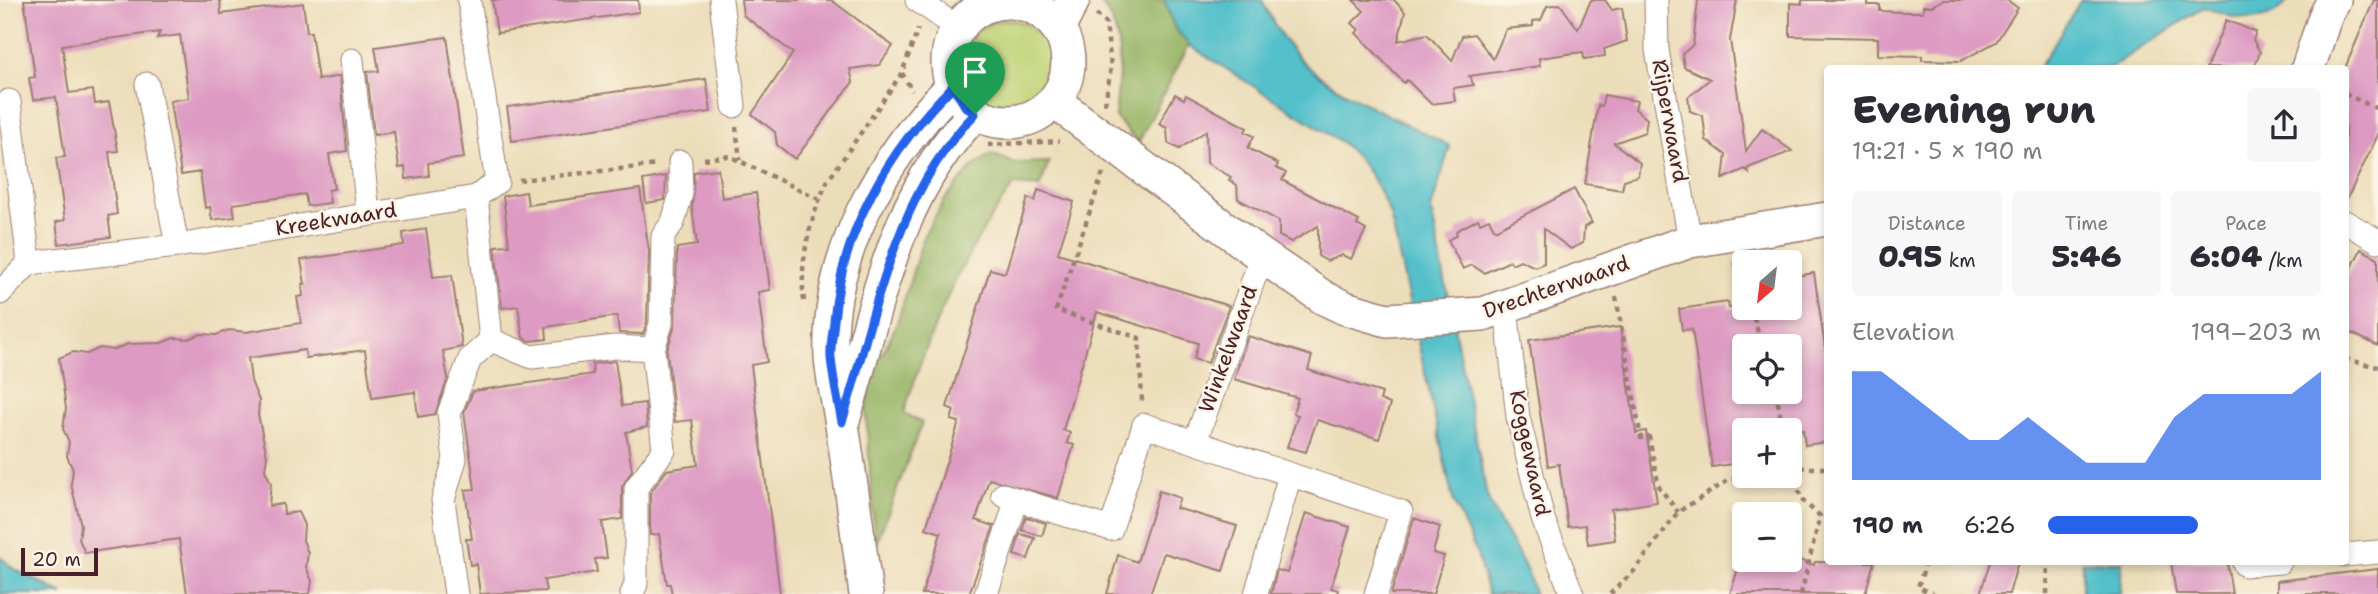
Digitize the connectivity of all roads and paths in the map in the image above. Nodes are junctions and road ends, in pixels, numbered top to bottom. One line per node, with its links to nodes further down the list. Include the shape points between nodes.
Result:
1 (469, 0): 25 (street, via 498,182)
2 (721, 0): 19 (street)
3 (917, 0): 8 (street)
4 (1073, 0): 9 (street)
5 (1656, 0): 29 (street, Rijperwaard, via 1657,50)
6 (2334, 0): 11 (street)
7 (1024, 2): 8 (street, via 988,6 967,17); 9 (street)
8 (958, 28): 14 (street, via 949,54)
9 (1058, 29): 18 (street, via 1068,65)
10 (352, 60): 26 (street)
11 (2309, 65)
12 (902, 73): 16 (path)
13 (147, 84): 31 (street)
14 (953, 86): 21 (street); 41 (street, via 925,114 882,174 844,260 837,284 831,356)
15 (2349, 96): 20 (path)
16 (915, 97)
17 (9, 101): 33 (street)
18 (1054, 101): 21 (street, via 1021,119 990,120); 22 (street, Drechterwaard)
19 (734, 106): 23 (path)
20 (2378, 108)
21 (975, 114): 41 (street, via 950,138 887,266)
22 (1113, 145): 32 (street, Drechterwaard); 42 (path, via 1056,310 1139,338)
23 (740, 161)
24 (679, 167): 38 (street, via 681,194 673,222 663,236 662,324)
25 (476, 197): 26 (street, Kreekwaard); 37 (street)
26 (368, 213): 31 (street, Kreekwaard)
27 (1824, 219): 29 (street, Drechterwaard)
28 (2349, 224): 30 (street)
29 (1690, 241): 34 (street, Drechterwaard)
30 (2378, 241)
31 (177, 246): 33 (street, Kreekwaard)
32 (1262, 256): 36 (street, Drechterwaard, via 1324,298 1387,320 1461,318); 43 (street, Winkelwaard)
33 (29, 263): 35 (street)
34 (1611, 267): 36 (street, Drechterwaard); 49 (path, via 1642,438 1649,437 1659,487)
35 (0, 293)
36 (1506, 307): 60 (street, Koggewaard, via 1518,417 1543,519)
37 (491, 340): 38 (street, via 532,357 615,347); 54 (street, via 470,359 449,413 455,459 443,499)
38 (653, 349): 55 (street, via 664,450 636,488 636,584)
39 (2349, 360): 40 (path)
40 (2378, 367)
41 (842, 422): 56 (street)
42 (1143, 425): 43 (street); 57 (street, via 1111,529 1010,497)
43 (1195, 442): 46 (street)
44 (1824, 467): 45 (path)
45 (1802, 469)
46 (1290, 475): 58 (street); 59 (street, via 1401,512)
47 (1732, 479): 49 (path)
48 (1798, 488): 62 (path, via 1803,501 1820,516)
49 (1678, 512): 61 (path, via 1635,570)
50 (2378, 552): 51 (street)
51 (2349, 555)
52 (1925, 565): 63 (path, via 1918,587)
53 (2048, 565): 64 (path)
54 (456, 594)
55 (632, 594)
56 (866, 594)
57 (986, 594)
58 (1256, 594)
59 (1376, 594)
60 (1572, 594)
61 (1610, 594)
62 (1801, 594)
63 (1934, 594)
64 (2047, 594)

